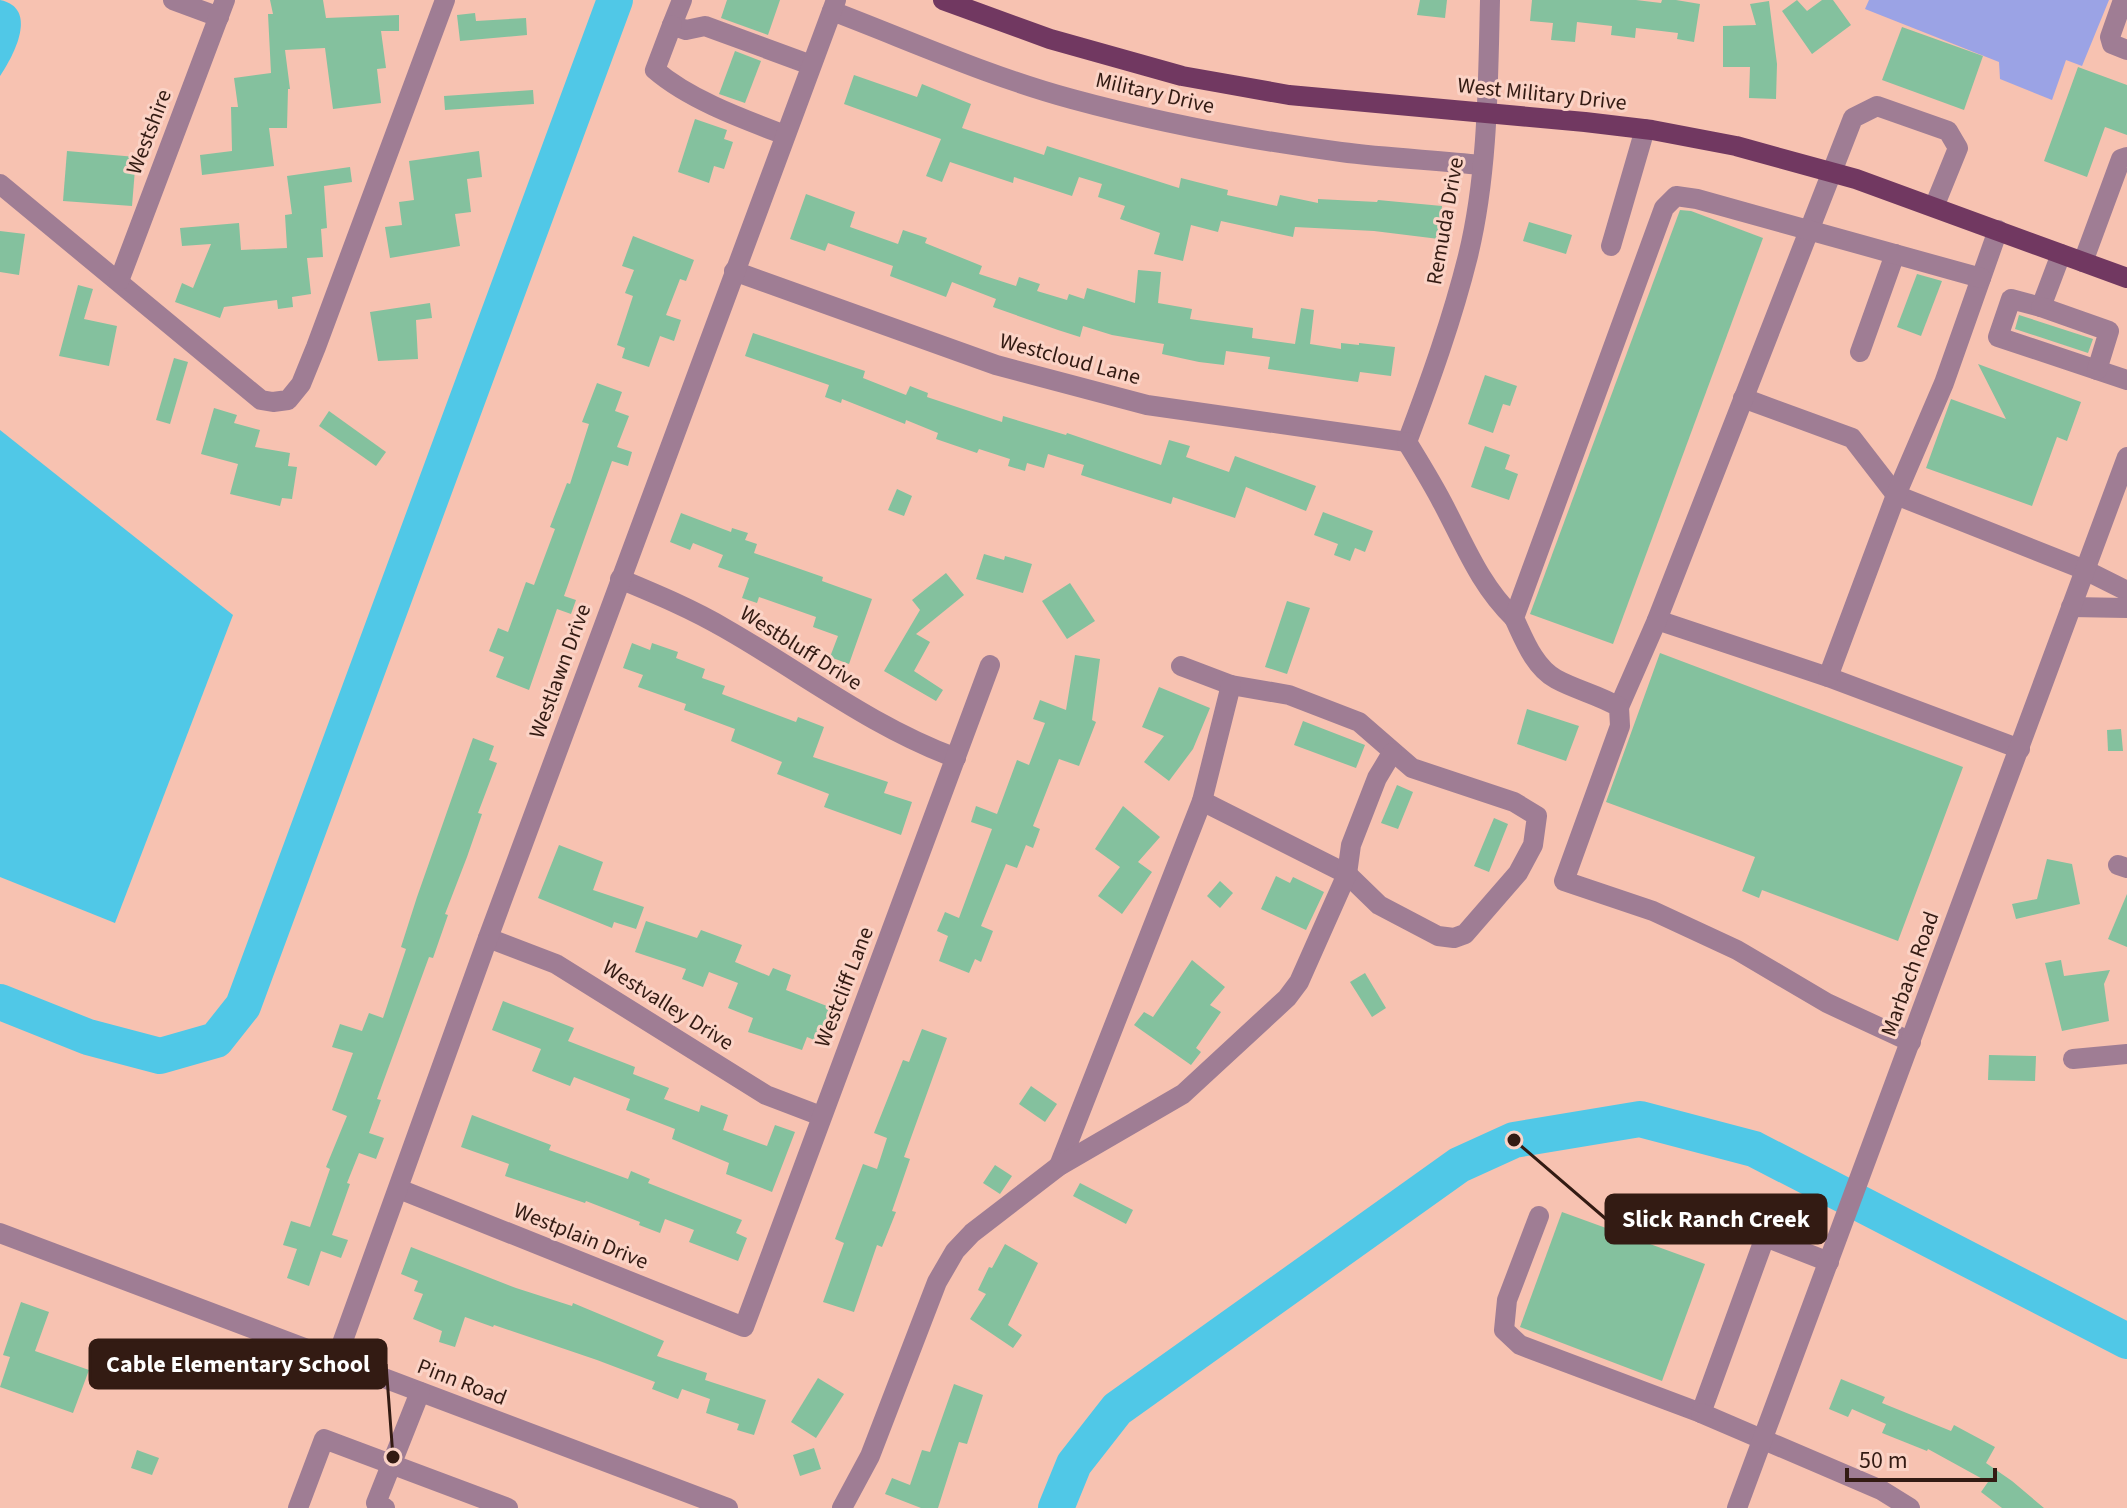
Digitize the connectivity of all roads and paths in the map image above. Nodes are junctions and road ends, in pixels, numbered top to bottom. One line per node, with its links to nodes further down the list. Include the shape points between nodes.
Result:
1 (173, 0): 8 (street)
2 (445, 0): 29 (street, via 316,347 301,384 288,400 261,400)
3 (682, 0): 9 (street)
4 (943, 0): 12 (main road, West Military Drive, via 1050,39 1182,76 1289,95)
5 (1490, 0): 12 (street, Remuda Drive)
6 (2123, 0): 10 (street, via 2110,37 2112,44)
7 (834, 6): 11 (street, Westlawn Drive); 16 (street, Military Drive, via 1070,99 1265,141)
8 (222, 8): 29 (street, Westshire)
9 (672, 25): 11 (street, via 686,30 705,26); 14 (street, via 655,70 722,111)
10 (2127, 50)
11 (811, 65): 14 (street, Westlawn Drive)
12 (1487, 112): 13 (main road, West Military Drive); 16 (street, Remuda Drive)
13 (1645, 129): 17 (main road, West Military Drive); 22 (street)
14 (785, 135): 26 (street, Westlawn Drive)
15 (2127, 157): 25 (street, via 2121,159)
16 (1481, 165): 35 (street, Remuda Drive, via 1468,254)
17 (1832, 172): 19 (main road, West Military Drive); 19 (street, via 1853,118 1877,106 1948,131 1958,148); 20 (street)
18 (0, 184): 29 (street)
19 (1934, 207): 21 (main road, West Military Drive)
20 (1809, 229): 23 (street); 34 (street); 43 (street, via 1697,199 1676,196 1664,208)
21 (1998, 230): 24 (main road, West Military Drive); 27 (street)
22 (1611, 246)
23 (1895, 254): 27 (street); 31 (street)
24 (2061, 254): 25 (main road, West Military Drive); 30 (street)
25 (2083, 262): 28 (main road, West Military Drive)
26 (734, 271): 35 (street, Westcloud Lane, via 996,365 1147,405); 39 (street, Westlawn Drive)
27 (1981, 278): 37 (street)
28 (2127, 278)
29 (119, 281)
30 (2041, 307): 32 (street, via 2109,331); 32 (street, via 2011,299 1998,337)
31 (1860, 352)
32 (2097, 370): 33 (street)
33 (2127, 380)
34 (1743, 398): 37 (street, via 1852,438); 44 (street)
35 (1407, 442): 43 (street, via 1468,558)
36 (2127, 457): 38 (street, Marbach Road)
37 (1896, 495): 38 (street); 47 (street)
38 (2085, 570): 40 (street); 41 (street, Marbach Road)
39 (620, 579): 52 (street, Westbluff Drive, via 725,628 870,719); 55 (street, Westlawn Drive)
40 (2127, 591)
41 (2071, 607): 42 (street); 50 (street, Marbach Road)
42 (2127, 608)
43 (1514, 618): 49 (street, via 1539,665 1555,679)
44 (1657, 620): 47 (street); 49 (street)
45 (990, 665): 52 (street, Westcliff Lane)
46 (1181, 666): 48 (street)
47 (1828, 677): 50 (street)
48 (1231, 685): 51 (street, via 1289,695 1359,722); 53 (street)
49 (1619, 707): 56 (street, via 1620,726 1564,881 1653,911)
50 (2020, 749): 56 (street, Marbach Road)
51 (1392, 753): 54 (street, via 1351,845); 54 (street, via 1412,768 1526,808 1537,816 1533,845 1518,873 1465,934 1454,938 1438,936 1379,905)
52 (956, 758): 59 (street, Westcliff Lane)
53 (1202, 801): 54 (street); 60 (street)
54 (1347, 874): 60 (street, via 1287,998 1183,1094)
55 (488, 938): 59 (street, Westvalley Drive, via 556,964 766,1095); 61 (street, Westlawn Drive)
56 (1911, 1042): 64 (street, Marbach Road)
57 (2127, 1054): 58 (street)
58 (2073, 1059)
59 (821, 1116): 65 (street, Westcliff Lane)
60 (1059, 1166): 76 (street, via 955,1251 937,1282 870,1456)
61 (399, 1189): 65 (street, Westplain Drive); 66 (street, Westlawn Drive)
62 (1539, 1216): 68 (street, via 1507,1300 1504,1330 1520,1345)
63 (0, 1233): 66 (street, Pinn Road)
64 (1829, 1262): 68 (street, via 1765,1237); 69 (street, Marbach Road)
65 (744, 1327)
66 (336, 1360): 67 (street, Pinn Road)
67 (420, 1392): 70 (street); 71 (street, Pinn Road)
68 (1701, 1413): 69 (street)
69 (1763, 1438): 77 (street, Marbach Road); 78 (street)
70 (391, 1464): 72 (street); 73 (street, via 324,1439); 74 (street)
71 (700, 1503): 75 (street, Pinn Road)
72 (378, 1506)
73 (301, 1507)
74 (508, 1508)
75 (728, 1508)
76 (842, 1508)
77 (1737, 1508)
78 (1910, 1508)

